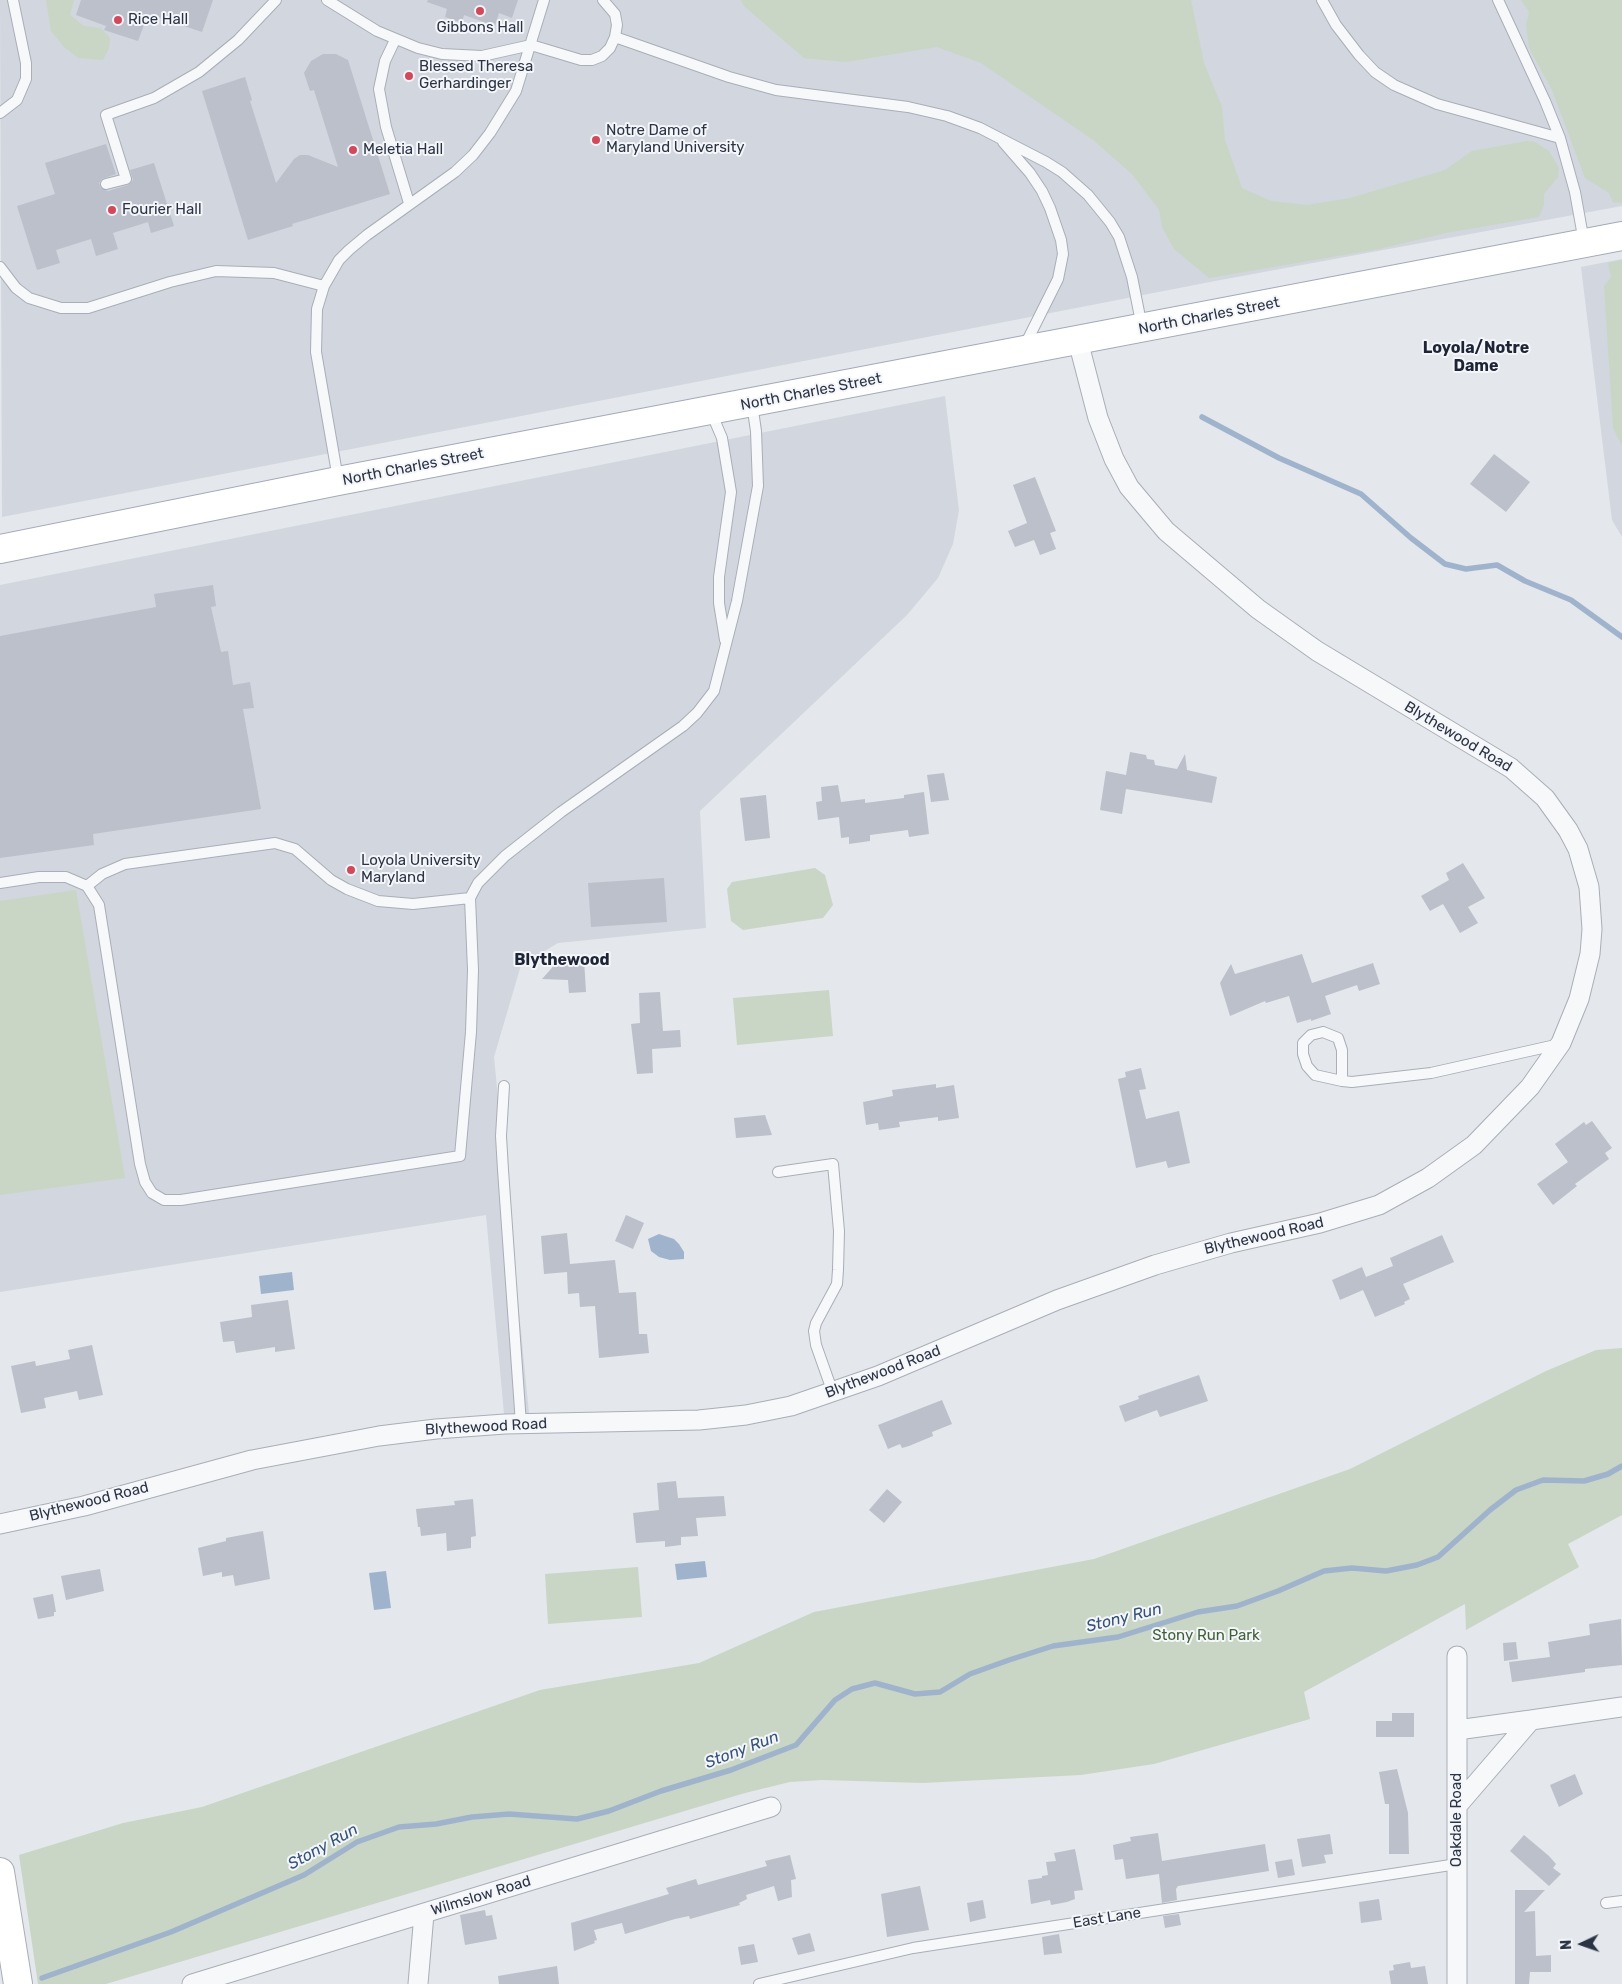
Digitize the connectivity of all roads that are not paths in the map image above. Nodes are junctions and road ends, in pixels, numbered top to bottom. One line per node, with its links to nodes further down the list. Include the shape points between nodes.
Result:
1 (13, 0): 11 (lane, via 26,63 26,79 17,100)
2 (276, 0): 14 (lane, via 238,40 199,72 154,98 106,115 126,179)
3 (327, 0): 9 (lane)
4 (544, 0): 10 (lane)
5 (603, 0): 8 (lane, via 615,14)
6 (1322, 0): 12 (lane, via 1359,55 1394,85 1437,104)
7 (1498, 0): 12 (lane)
8 (615, 37): 10 (lane, via 610,48 592,60 581,60); 13 (lane, via 755,84 795,94 922,110 963,121)
9 (395, 40): 10 (lane, via 426,50 465,56 501,53); 15 (lane, via 380,77 379,96)
10 (531, 45): 15 (lane, via 516,91 490,133 455,172)
11 (0, 113)
12 (1560, 138): 17 (lane, via 1575,192)
13 (1001, 140): 20 (lane, via 1062,172 1088,195 1110,222 1126,253); 22 (lane, via 1042,192 1061,240 1062,260 1058,279)
14 (106, 184)
15 (409, 203): 19 (lane, via 349,250 339,260)
16 (1622, 236): 17 (main road, North Charles Street)
17 (1584, 244): 20 (main road, North Charles Street)
18 (0, 267): 19 (lane, via 16,288 29,298 61,308 88,308 216,271 274,273)
19 (324, 286): 25 (lane, via 318,309 316,352)
20 (1142, 328): 21 (main road, North Charles Street)
21 (1078, 341): 22 (main road, North Charles Street); 31 (street, Blythewood Road, via 1096,411 1114,459 1134,494 1166,531 1258,609 1317,652 1511,768 1529,782 1556,812 1578,849 1592,908 1590,954 1585,976)
22 (1022, 352): 23 (main road, North Charles Street)
23 (752, 403): 24 (main road, North Charles Street); 27 (lane, via 758,486 737,601)
24 (711, 411): 25 (main road, North Charles Street); 27 (lane, via 722,438 732,492 719,577)
25 (338, 481): 26 (main road, North Charles Street)
26 (0, 549)
27 (725, 641): 30 (lane, via 714,691 697,713 506,856 478,883)
28 (0, 883): 29 (lane, via 66,876)
29 (87, 886): 30 (lane, via 102,874 125,864 274,843 295,849 339,885 378,901 412,904); 30 (lane, via 102,913 145,1182 152,1193 164,1200 460,1156 471,1032)
30 (470, 898)
31 (1561, 1044): 32 (lane, via 1431,1073); 35 (street, Blythewood Road, via 1530,1087 1474,1145 1428,1178 1379,1205 1349,1216 1231,1243 1147,1267 1057,1300)
32 (1342, 1081): 32 (lane, via 1315,1075 1307,1066 1303,1043 1311,1035 1323,1032 1338,1038 1342,1050)
33 (504, 1086): 36 (lane, via 501,1136)
34 (778, 1172): 35 (lane, via 833,1164 839,1231 838,1277 816,1323 814,1338)
35 (833, 1393): 36 (street, Blythewood Road, via 783,1408 723,1418)
36 (521, 1424): 37 (street, Blythewood Road, via 416,1431 311,1447 197,1474 84,1506)
37 (0, 1524)
38 (1458, 1656): 41 (street, Oakdale Road)
39 (1622, 1707): 40 (street)
40 (1531, 1720): 41 (street); 42 (street)
41 (1457, 1730): 42 (street, Oakdale Road)
42 (1457, 1806): 44 (street, Oakdale Road)
43 (771, 1807): 48 (street, Wilmslow Road)
44 (1457, 1864): 52 (lane, East Lane, via 913,1948); 53 (street, Oakdale Road)
45 (0, 1879): 49 (main road)
46 (1622, 1900): 47 (lane)
47 (1606, 1903)
48 (424, 1914): 50 (street, Wilmslow Road); 51 (street)
49 (18, 1984)
50 (192, 1984)
51 (418, 1984)
52 (760, 1984)
53 (1457, 1984)

